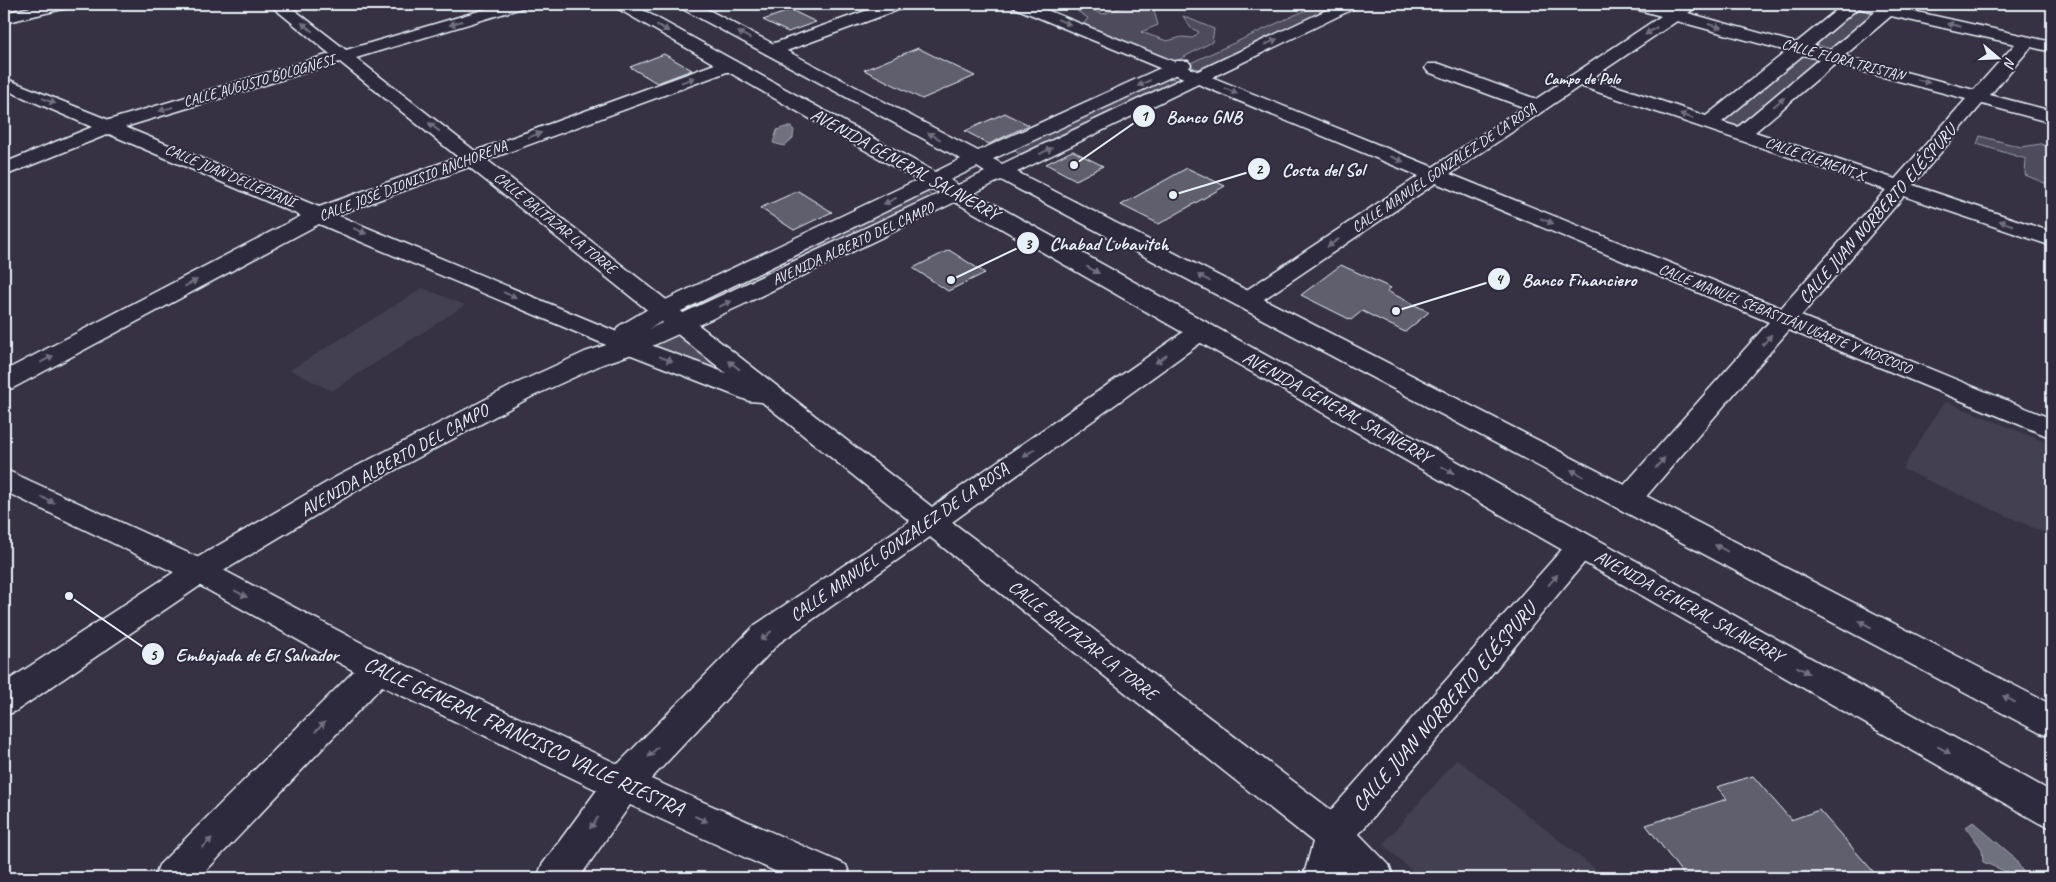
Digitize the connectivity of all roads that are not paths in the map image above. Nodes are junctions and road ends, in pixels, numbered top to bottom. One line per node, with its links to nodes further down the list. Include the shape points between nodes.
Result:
1 (36, 4): 16 (street)
2 (65, 4): 18 (street)
3 (277, 4): 24 (street, CALLE BALTAZAR LA TORRE, one-way to 3)
4 (519, 4): 24 (street, CALLE AUGUSTO BOLOGNESI, one-way to 24)
5 (621, 4): 27 (street, AVENIDA GENERAL SALAVERRY, one-way to 27)
6 (685, 4): 23 (street, AVENIDA GENERAL SALAVERRY, one-way to 6)
7 (900, 4): 23 (street)
8 (1019, 4): 28 (street, CALLE MANUEL SEBASTIÁN UGARTE Y MOSCOSO, one-way to 28)
9 (1315, 4): 20 (street)
10 (1351, 4): 30 (street, AVENIDA ALBERTO DEL CAMPO, one-way to 10)
11 (1634, 4): 17 (street, CALLE FLORA TRISTAN)
12 (1691, 4): 17 (street, CALLE MANUEL GONZALEZ DE LA ROSA)
13 (1854, 4): 22 (street)
14 (1860, 4): 15 (street)
15 (1888, 10): 19 (street, one-way to 15); 26 (street)
16 (4, 12)
17 (1675, 15): 22 (street, CALLE FLORA TRISTAN, one-way to 22); 31 (street, CALLE MANUEL GONZALEZ DE LA ROSA, one-way to 31)
18 (4, 18)
19 (2027, 41): 21 (street); 33 (street, CALLE JUAN NORBERTO ELÉSPURU)
20 (1228, 44)
21 (2052, 47)
22 (1800, 48): 26 (street, CALLE FLORA TRISTAN); 36 (street)
23 (772, 50): 40 (street, AVENIDA GENERAL SALAVERRY, one-way to 23)
24 (344, 56): 37 (street, CALLE AUGUSTO BOLOGNESI, one-way to 37); 39 (street, CALLE BALTAZAR LA TORRE, one-way to 24)
25 (1202, 56): 28 (street, AVENIDA ALBERTO DEL CAMPO)
26 (1833, 56): 33 (street, CALLE FLORA TRISTAN, one-way to 33); 38 (street, one-way to 26)
27 (729, 65): 39 (street, CALLE JOSÉ DIONISIO ANCHORENA, one-way to 27); 44 (street, AVENIDA GENERAL SALAVERRY)
28 (1175, 68): 30 (street, CALLE MANUEL SEBASTIÁN UGARTE Y MOSCOSO); 40 (street, AVENIDA ALBERTO DEL CAMPO, one-way to 40)
29 (1434, 68): 34 (street)
30 (1198, 78): 42 (street, AVENIDA ALBERTO DEL CAMPO, one-way to 30); 43 (street, CALLE MANUEL SEBASTIÁN UGARTE Y MOSCOSO, one-way to 43)
31 (1577, 79): 34 (street, CALLE MANUEL GONZALEZ DE LA ROSA); 36 (street, CALLE CLEMENT X, one-way to 31)
32 (4, 83): 37 (street, CALLE JUAN DELLEPIANI, one-way to 37)
33 (1979, 97): 35 (street, CALLE FLORA TRISTAN); 45 (street, CALLE JUAN NORBERTO ELÉSPURU)
34 (1537, 106): 43 (street, CALLE MANUEL GONZALEZ DE LA ROSA)
35 (2052, 117)
36 (1709, 123): 38 (street, CALLE CLEMENT X)
37 (110, 126): 41 (street, CALLE AUGUSTO BOLOGNESI); 47 (street, CALLE JUAN DELLEPIANI)
38 (1741, 134): 45 (street, CALLE CLEMENT X)
39 (473, 158): 47 (street, CALLE JOSÉ DIONISIO ANCHORENA); 50 (street, CALLE BALTAZAR LA TORRE)
40 (977, 159): 42 (street, AVENIDA GENERAL SALAVERRY); 44 (street, AVENIDA ALBERTO DEL CAMPO)
41 (4, 170)
42 (1002, 172): 46 (street, AVENIDA ALBERTO DEL CAMPO); 49 (street, AVENIDA GENERAL SALAVERRY, one-way to 42)
43 (1434, 175): 49 (street, CALLE MANUEL GONZALEZ DE LA ROSA, one-way to 49); 51 (street, CALLE MANUEL SEBASTIÁN UGARTE Y MOSCOSO, one-way to 51)
44 (933, 180): 46 (street, AVENIDA GENERAL SALAVERRY); 50 (street, AVENIDA ALBERTO DEL CAMPO, one-way to 50)
45 (1899, 187): 48 (street, CALLE CLEMENT X, one-way to 45); 51 (street, CALLE JUAN NORBERTO ELÉSPURU)
46 (959, 194): 50 (street, AVENIDA ALBERTO DEL CAMPO, one-way to 46); 52 (street, AVENIDA GENERAL SALAVERRY, one-way to 52)
47 (321, 214): 53 (street, CALLE JUAN DELLEPIANI, one-way to 53); 54 (street, CALLE JOSÉ DIONISIO ANCHORENA, one-way to 47)
48 (2052, 239)
49 (1247, 300): 58 (street, AVENIDA GENERAL SALAVERRY, one-way to 49)
50 (672, 317): 53 (street, AVENIDA ALBERTO DEL CAMPO); 55 (street, CALLE BALTAZAR LA TORRE, one-way to 50)
51 (1785, 319): 56 (street, CALLE MANUEL SEBASTIÁN UGARTE Y MOSCOSO); 58 (street, CALLE JUAN NORBERTO ELÉSPURU, one-way to 51)
52 (1201, 331): 59 (street, CALLE MANUEL GONZALEZ DE LA ROSA, one-way to 59); 60 (street, AVENIDA GENERAL SALAVERRY, one-way to 60)
53 (622, 342): 55 (street, CALLE BALTAZAR LA TORRE, one-way to 55); 61 (street, AVENIDA ALBERTO DEL CAMPO, via 522,390 346,484)
54 (4, 382)
55 (786, 406): 59 (street, CALLE BALTAZAR LA TORRE)
56 (2052, 429)
57 (4, 479): 61 (street, CALLE GENERAL FRANCISCO VALLE RIESTRA, one-way to 61)
58 (1628, 499): 64 (street, AVENIDA GENERAL SALAVERRY, one-way to 58)
59 (931, 522): 65 (street, CALLE MANUEL GONZALEZ DE LA ROSA, one-way to 65, via 767,634); 67 (street, CALLE BALTAZAR LA TORRE)
60 (1582, 546): 66 (street, AVENIDA GENERAL SALAVERRY, one-way to 66); 67 (street, CALLE JUAN NORBERTO ELÉSPURU, one-way to 60)
61 (199, 571): 62 (street, CALLE GENERAL FRANCISCO VALLE RIESTRA, one-way to 62); 63 (street, AVENIDA ALBERTO DEL CAMPO)
62 (378, 668): 65 (street, CALLE GENERAL FRANCISCO VALLE RIESTRA); 68 (street, one-way to 62)
63 (4, 701)
64 (2052, 722)
65 (623, 784): 69 (street, CALLE MANUEL GONZALEZ DE LA ROSA, one-way to 69); 70 (street, CALLE GENERAL FRANCISCO VALLE RIESTRA, one-way to 70)
66 (2052, 810)
67 (1334, 835): 71 (street, CALLE JUAN NORBERTO ELÉSPURU); 72 (street, CALLE BALTAZAR LA TORRE)
68 (173, 878)
69 (556, 878)
70 (832, 878)
71 (1322, 878)
72 (1375, 878)

